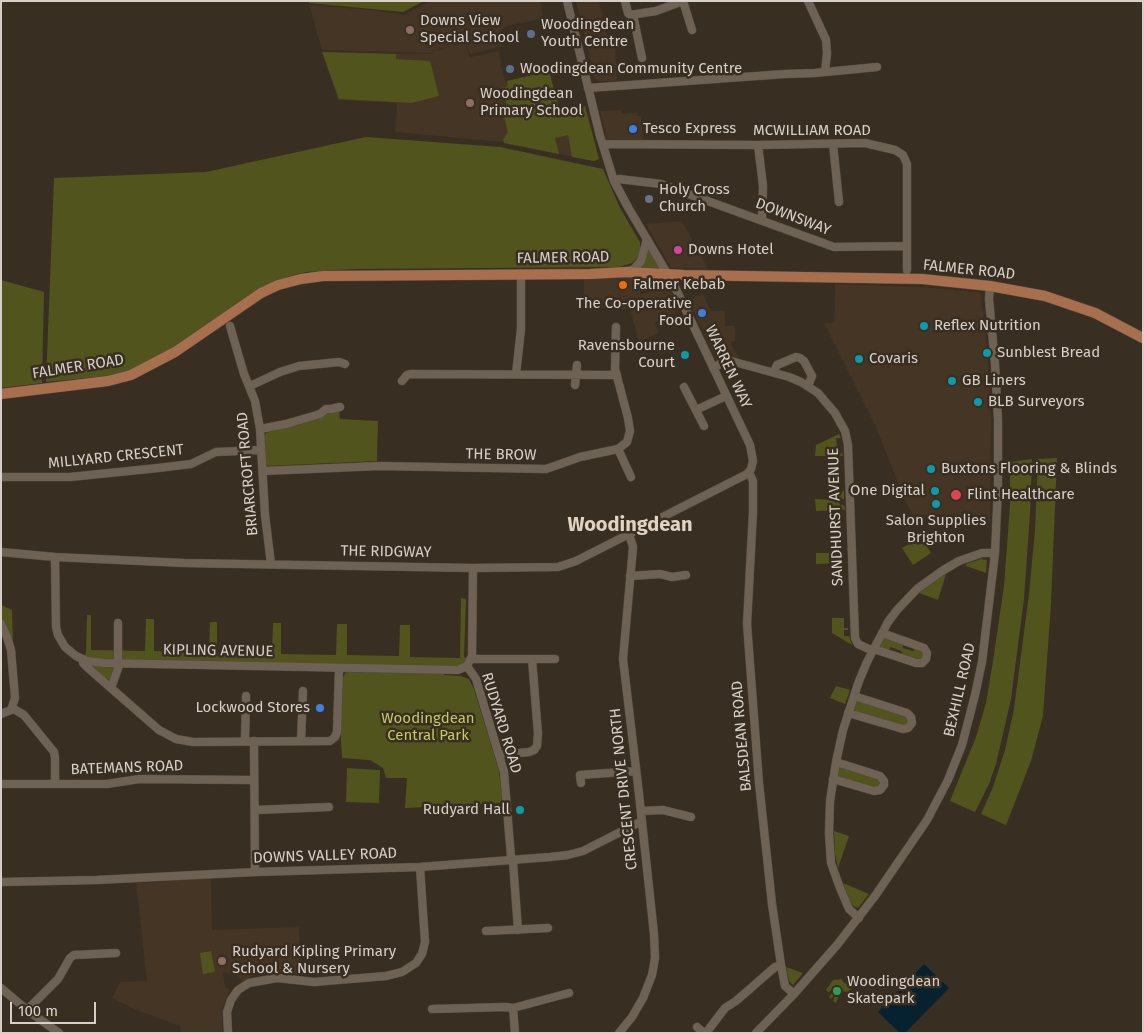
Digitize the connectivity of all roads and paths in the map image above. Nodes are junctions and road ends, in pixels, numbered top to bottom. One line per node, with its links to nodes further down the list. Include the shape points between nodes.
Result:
1 (567, 1): 10 (street, WARREN WAY)
2 (625, 1): 5 (street, via 628,13)
3 (683, 1): 5 (street); 6 (street)
4 (809, 2): 9 (street, via 827,47)
5 (633, 15): 7 (street)
6 (692, 30)
7 (642, 58)
8 (876, 67): 9 (street)
9 (825, 71): 10 (street)
10 (588, 88): 11 (street, WARREN WAY)
11 (602, 144): 13 (street, MCWILLIAM ROAD); 14 (street, WARREN WAY)
12 (832, 144): 13 (street, MCWILLIAM ROAD); 15 (street); 18 (street, MCWILLIAM ROAD, via 869,143 903,155 907,164)
13 (758, 145): 16 (street, via 763,186)
14 (614, 181): 16 (street, DOWNSWAY, via 661,184); 17 (street, WARREN WAY)
15 (839, 202)
16 (762, 220): 18 (street, DOWNSWAY, via 835,248)
17 (646, 239): 20 (street, via 641,262); 22 (street, WARREN WAY)
18 (908, 246): 19 (street, MCWILLIAM ROAD)
19 (907, 270)
20 (626, 272): 21 (main road, FALMER ROAD); 22 (main road, FALMER ROAD)
21 (521, 274): 31 (street, via 521,329); 39 (main road, FALMER ROAD, via 333,275 301,279 278,285 254,297 204,334 131,374)
22 (669, 274): 23 (main road, FALMER ROAD, via 879,277); 29 (street, WARREN WAY)
23 (990, 286): 26 (main road, FALMER ROAD, via 1034,293 1070,304); 53 (street, BEXHILL ROAD, via 988,299 998,420)
24 (230, 326): 36 (street, BRIARCROFT ROAD)
25 (616, 327): 33 (street, via 612,338)
26 (1143, 338)
27 (345, 364): 36 (street, via 299,366)
28 (577, 365): 32 (street)
29 (713, 368): 30 (street, SANDHURST AVENUE, via 731,361); 40 (street, WARREN WAY)
30 (774, 372): 37 (street, SANDHURST AVENUE); 37 (street, via 777,365 799,358 812,376)
31 (516, 374): 32 (street); 34 (street, via 408,374)
32 (576, 375): 33 (street); 35 (street)
33 (617, 375): 46 (street, via 630,431 627,442)
34 (402, 381)
35 (575, 385)
36 (250, 386): 44 (street, BRIARCROFT ROAD)
37 (808, 386): 62 (street, SANDHURST AVENUE, via 831,406 846,438 854,636 858,644)
38 (684, 387): 42 (street)
39 (1, 394)
40 (726, 396): 42 (street); 48 (street, WARREN WAY, via 752,449 753,461)
41 (340, 407): 44 (street, via 331,409 325,405 320,414)
42 (696, 410): 43 (street)
43 (704, 426)
44 (260, 429): 45 (street, BRIARCROFT ROAD)
45 (261, 450): 47 (street, BRIARCROFT ROAD); 49 (street, MILLYARD CRESCENT, via 216,452 191,464 158,468 70,477)
46 (618, 450): 47 (street, THE BROW, via 580,457 546,469 377,466); 50 (street)
47 (263, 471): 55 (street, BRIARCROFT ROAD)
48 (749, 472): 51 (street, THE RIDGWAY); 103 (street, BALSDEAN ROAD, via 753,481 754,512 748,634 764,831)
49 (1, 477)
50 (631, 477)
51 (628, 534): 56 (street, THE RIDGWAY, via 567,566); 58 (street, CRESCENT DRIVE NORTH, via 633,548)
52 (1, 552): 54 (street, THE RIDGWAY)
53 (995, 553): 61 (street, via 971,556 926,582 897,610); 98 (street, BEXHILL ROAD, via 982,662 960,750 923,826)
54 (55, 557): 55 (street, THE RIDGWAY); 65 (street, via 57,632 66,648)
55 (271, 564): 56 (street, THE RIDGWAY)
56 (473, 568): 66 (street, RUDYARD ROAD)
57 (681, 574): 58 (street, via 672,577 660,574)
58 (630, 576): 82 (street, CRESCENT DRIVE NORTH, via 623,659)
59 (118, 623): 67 (street)
60 (1, 624): 73 (street, via 10,650 15,693)
61 (882, 633): 62 (street); 62 (street, via 923,648 927,658 918,664)
62 (873, 650): 72 (street)
63 (532, 659): 64 (street, KIPLING AVENUE); 66 (street, KIPLING AVENUE); 79 (street, via 538,743 532,751)
64 (555, 659)
65 (84, 660): 67 (street, KIPLING AVENUE); 69 (street, via 83,663)
66 (469, 662): 68 (street, KIPLING AVENUE, via 455,670); 79 (street, RUDYARD ROAD)
67 (119, 663): 68 (street, KIPLING AVENUE); 69 (street)
68 (339, 668): 78 (street, via 337,734 330,741)
69 (111, 688): 76 (street, via 158,730 171,737 193,742)
70 (305, 695): 78 (street)
71 (246, 696): 76 (street)
72 (854, 696): 74 (street); 74 (street, via 907,713 911,724 902,729)
73 (12, 708): 75 (street); 87 (street, via 24,715 54,752)
74 (848, 713): 80 (street)
75 (1, 714)
76 (244, 741): 77 (street)
77 (254, 741): 78 (street); 85 (street)
78 (300, 741)
79 (499, 755): 94 (street, RUDYARD ROAD, via 506,786)
80 (836, 762): 84 (street); 84 (street, via 880,776 884,785 874,791)
81 (578, 765): 83 (street)
82 (636, 771): 83 (street); 91 (street, CRESCENT DRIVE NORTH)
83 (580, 775): 88 (street)
84 (833, 779): 98 (street, via 829,825 832,863 847,906)
85 (254, 780): 87 (street, BATEMANS ROAD, via 139,779 107,784); 90 (street)
86 (1, 784): 87 (street, BATEMANS ROAD)
87 (55, 784)
88 (580, 784)
89 (329, 807): 90 (street, via 319,804)
90 (255, 810): 96 (street)
91 (641, 810): 92 (street); 93 (street, CRESCENT DRIVE NORTH)
92 (686, 813)
93 (642, 821): 94 (street, DOWNS VALLEY ROAD, via 580,852); 117 (street, CRESCENT DRIVE NORTH, via 654,934 654,966 643,998)
94 (512, 860): 95 (street, DOWNS VALLEY ROAD); 100 (street, RUDYARD ROAD)
95 (420, 867): 96 (street, DOWNS VALLEY ROAD); 115 (street, via 425,942 416,963 402,972 386,976 314,982 277,978 249,983 230,1000)
96 (255, 872): 97 (street, DOWNS VALLEY ROAD)
97 (1, 882)
98 (859, 918): 106 (street, BEXHILL ROAD)
99 (548, 928): 100 (street)
100 (518, 930): 101 (street)
101 (486, 931)
102 (116, 953): 111 (street, via 74,955 58,979)
103 (781, 965): 106 (street, BALSDEAN ROAD, via 785,986); 118 (street, via 725,1008)
104 (1, 988): 111 (street)
105 (569, 993): 107 (street)
106 (794, 994): 119 (street, BEXHILL ROAD)
107 (556, 997): 108 (street); 109 (street)
108 (558, 1006)
109 (513, 1008): 110 (street); 116 (street)
110 (432, 1009)
111 (27, 1010): 113 (street)
112 (697, 1027): 118 (street)
113 (44, 1029): 114 (street)
114 (59, 1033)
115 (228, 1033)
116 (514, 1033)
117 (619, 1033)
118 (705, 1033)
119 (756, 1033)

